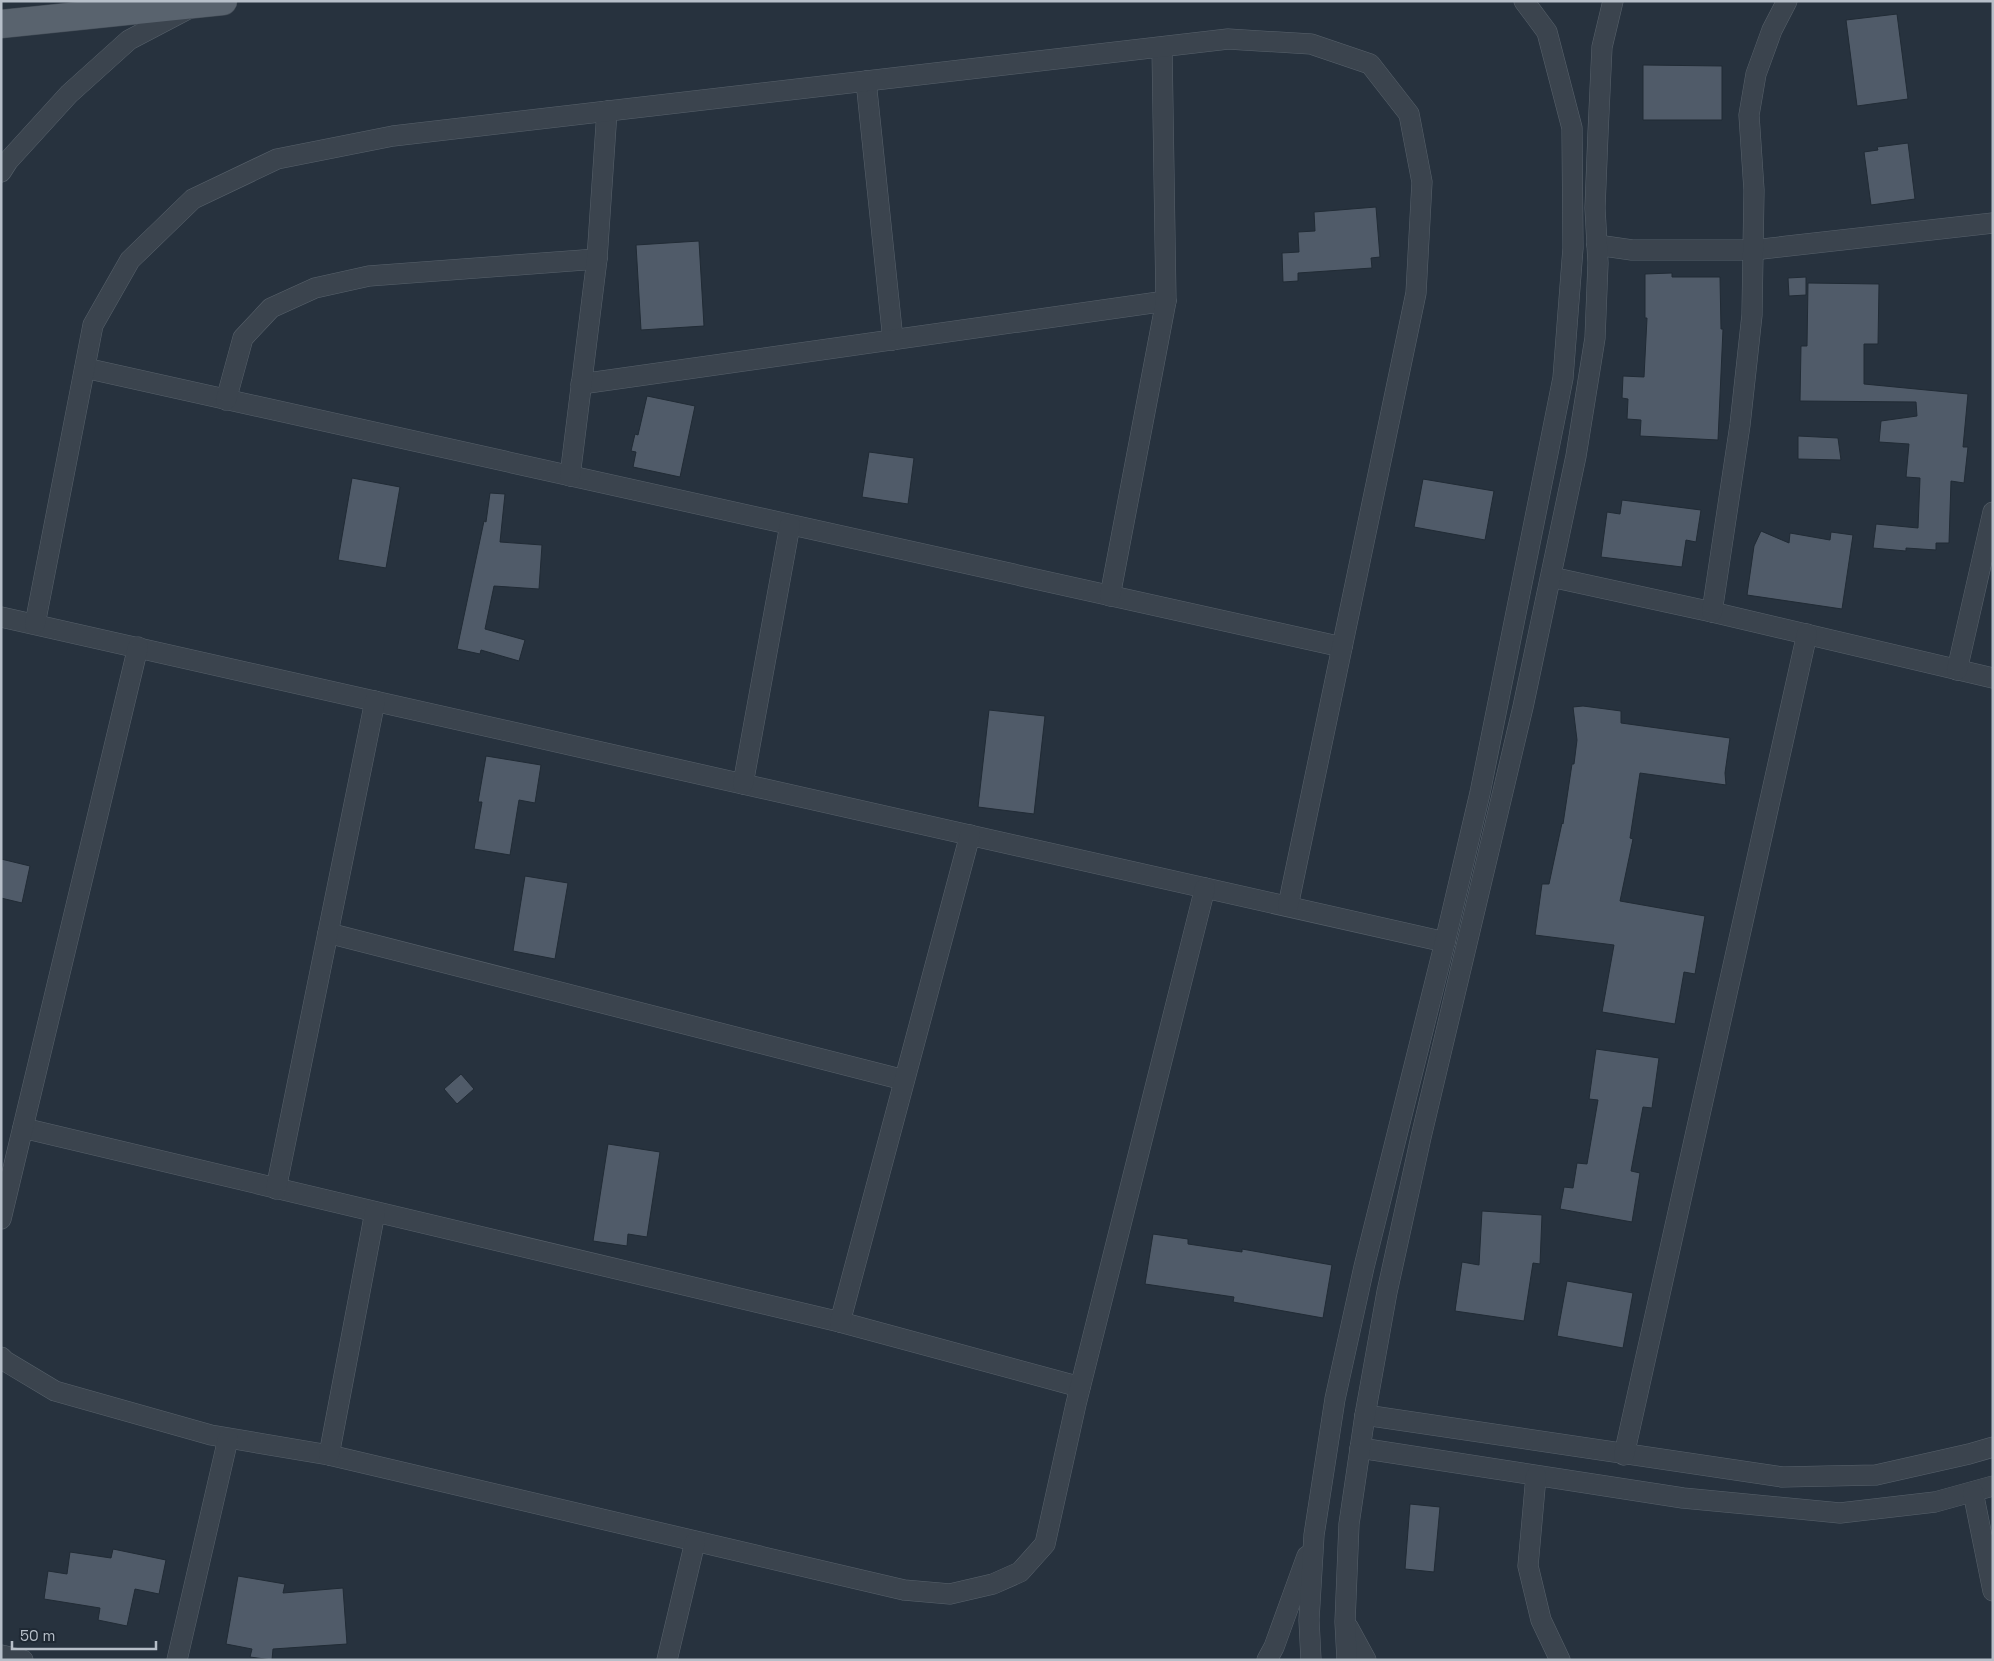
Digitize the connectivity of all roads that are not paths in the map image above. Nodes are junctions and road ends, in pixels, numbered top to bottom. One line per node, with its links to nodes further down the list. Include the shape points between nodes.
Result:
1 (1613, 1): 11 (street, via 1602,47)
2 (1787, 1): 12 (street, via 1756,74 1749,115 1754,190)
3 (1525, 2): 38 (street, via 1547,32 1572,128 1573,248 1563,378 1480,794)
4 (210, 3): 5 (main road); 9 (street, via 130,40 69,94)
5 (1, 24)
6 (1162, 47): 7 (street); 14 (street); 29 (street, via 1228,40 1311,44 1370,64 1409,114 1422,182 1416,294)
7 (866, 81): 8 (street); 15 (street)
8 (607, 111): 13 (street); 16 (street, via 393,136 277,159 193,199 130,260 93,325)
9 (1, 172)
10 (1993, 223): 12 (street)
11 (1597, 245): 12 (street, via 1632,250); 22 (street, via 1595,338 1576,456)
12 (1753, 250): 24 (street, via 1752,315 1740,425)
13 (597, 259): 17 (street); 18 (street, via 369,276 315,288 271,308 243,338)
14 (1166, 302): 15 (street); 23 (street)
15 (894, 340): 17 (street)
16 (85, 368): 18 (street); 26 (street)
17 (581, 384): 19 (street)
18 (226, 400): 19 (street)
19 (570, 476): 21 (street)
20 (1993, 512): 30 (street)
21 (790, 525): 23 (street); 33 (street)
22 (1551, 577): 24 (street); 47 (street, via 1421,1137 1387,1292)
23 (1110, 596): 29 (street)
24 (1712, 612): 27 (street)
25 (1, 617): 26 (street)
26 (35, 624): 28 (street)
27 (1806, 634): 30 (street); 52 (street)
28 (138, 647): 32 (street); 40 (street)
29 (1342, 647): 36 (street)
30 (1957, 670): 31 (street)
31 (1993, 678)
32 (375, 701): 33 (street); 37 (street)
33 (743, 784): 34 (street)
34 (970, 835): 35 (street); 39 (street)
35 (1206, 888): 36 (street); 46 (street)
36 (1288, 906): 38 (street)
37 (328, 933): 39 (street); 41 (street)
38 (1445, 942): 56 (street, via 1364,1267 1333,1408)
39 (904, 1080): 44 (street)
40 (23, 1128): 41 (street); 43 (street)
41 (276, 1188): 42 (street)
42 (375, 1212): 44 (street); 51 (street)
43 (1, 1219)
44 (840, 1322): 46 (street)
45 (1, 1357): 48 (street, via 56,1391)
46 (1080, 1387): 57 (street, via 1045,1544 1020,1572 993,1584 950,1594 904,1590)
47 (1365, 1415): 50 (street); 52 (street)
48 (228, 1439): 51 (street); 62 (street)
49 (1993, 1447): 52 (street, via 1876,1475 1782,1477)
50 (1360, 1448): 53 (street); 59 (street, via 1349,1524)
51 (329, 1455): 57 (street)
52 (1624, 1455)
53 (1536, 1476): 55 (street, via 1683,1498 1840,1513 1935,1502); 68 (street, via 1528,1566 1541,1620)
54 (1993, 1486): 55 (street)
55 (1973, 1492): 58 (street)
56 (1314, 1536): 64 (street); 65 (street, via 1309,1620)
57 (695, 1542): 63 (street)
58 (1993, 1591)
59 (1345, 1622): 66 (street); 67 (street)
60 (1, 1655): 61 (street)
61 (24, 1660)
62 (177, 1660)
63 (667, 1660)
64 (1267, 1660)
65 (1311, 1660)
66 (1347, 1660)
67 (1366, 1660)
68 (1560, 1660)

